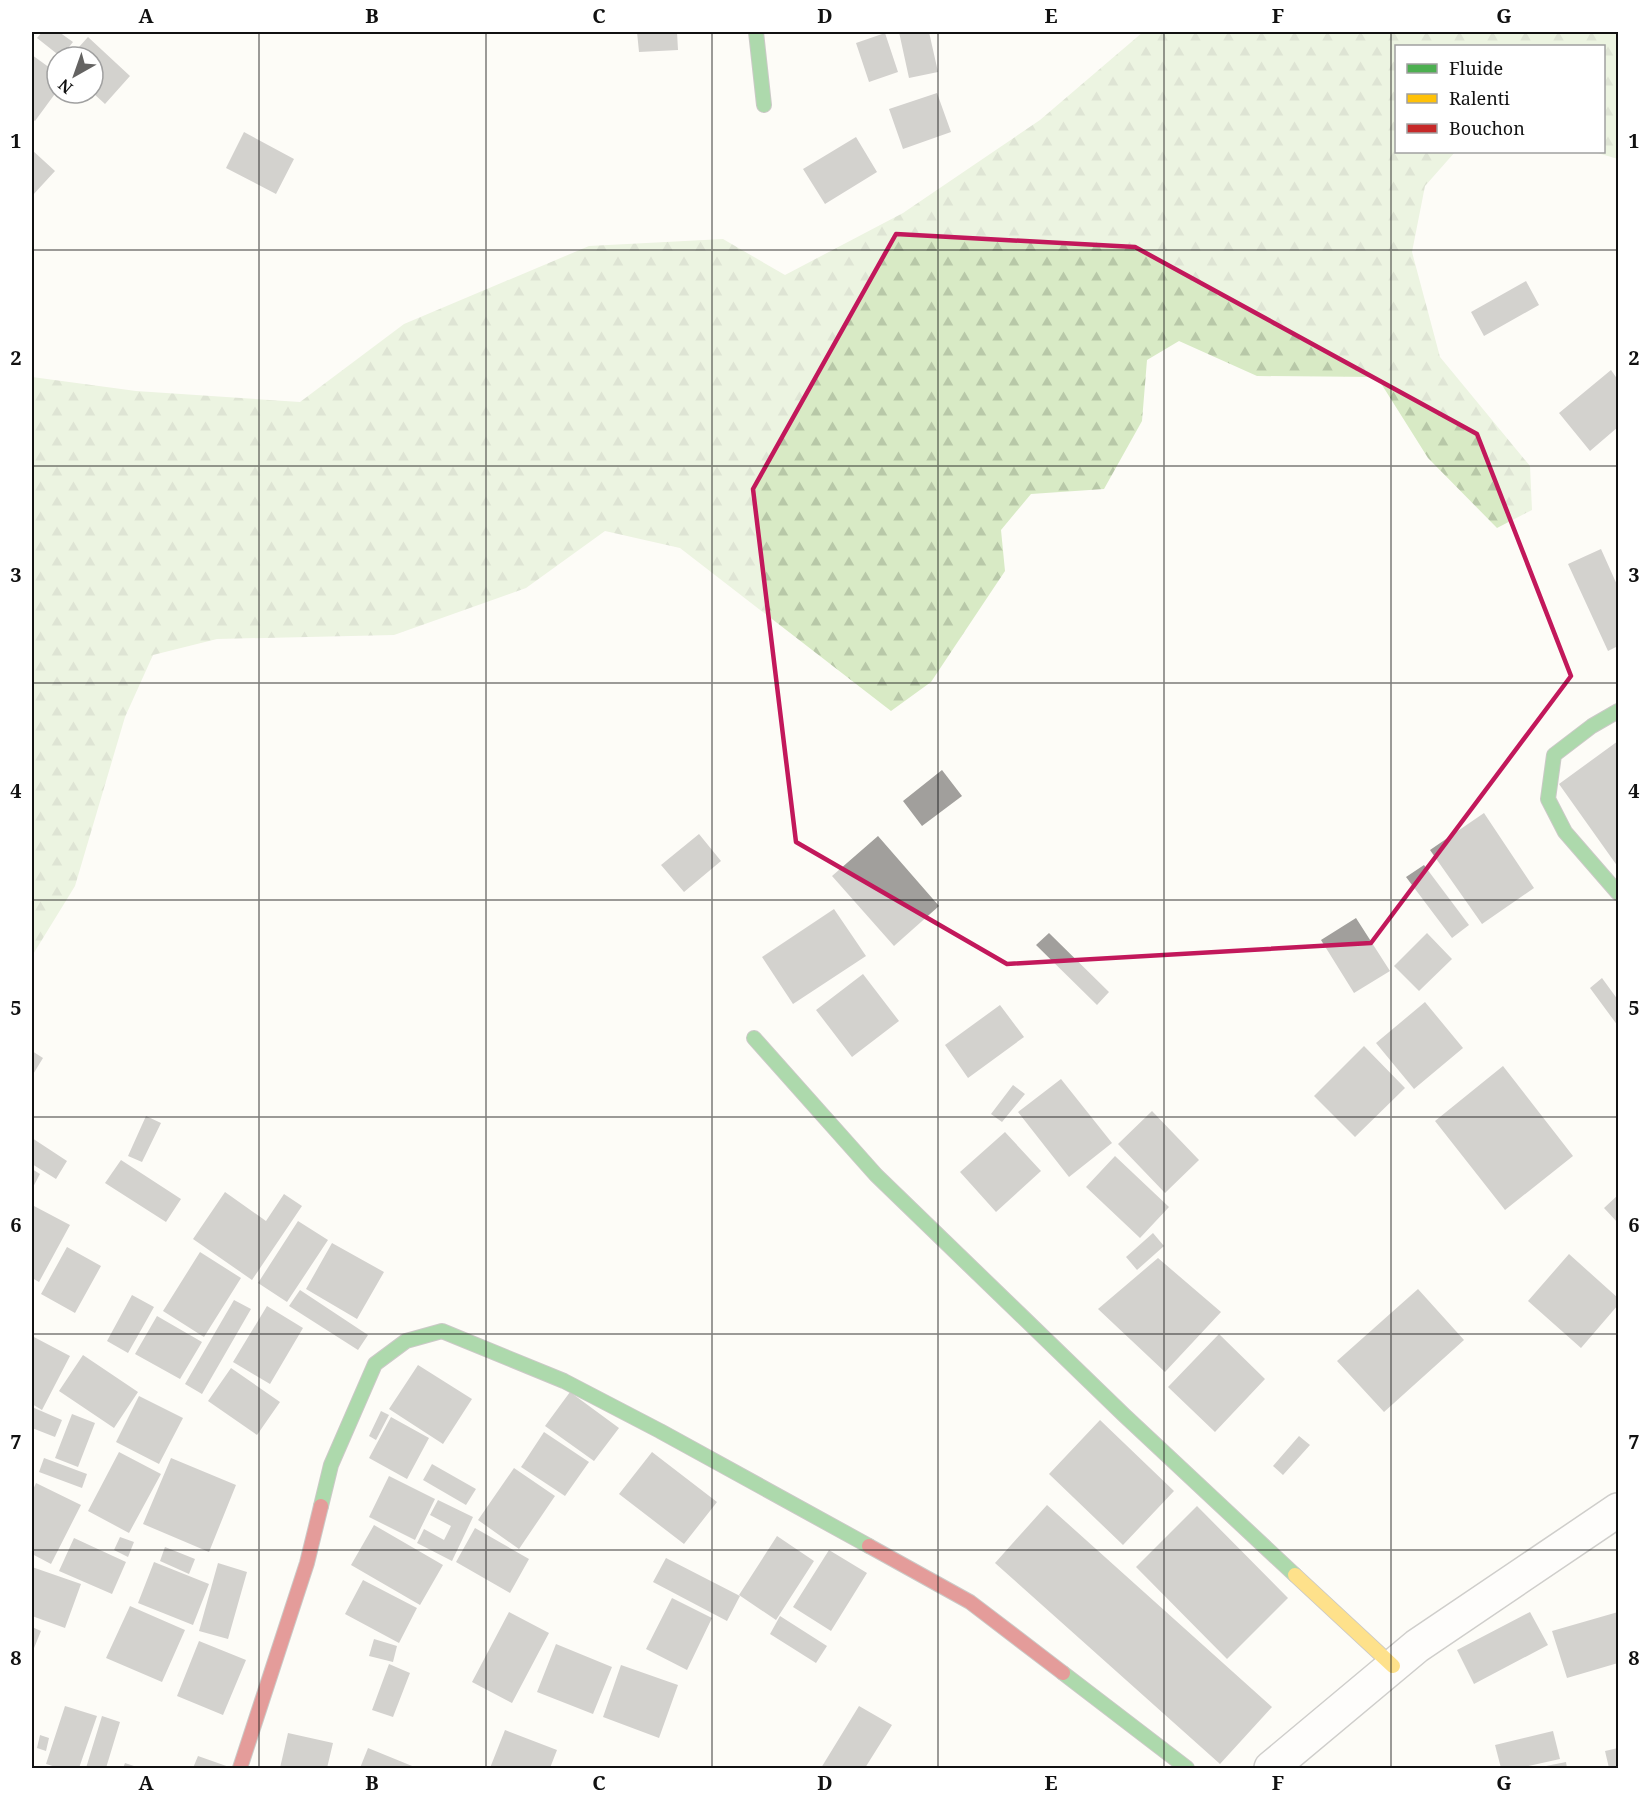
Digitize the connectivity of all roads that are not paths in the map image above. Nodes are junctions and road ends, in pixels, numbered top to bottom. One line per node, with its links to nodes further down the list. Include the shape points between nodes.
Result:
1 (756, 32): 2 (street)
2 (764, 105)
3 (1618, 711): 4 (street, via 1554,755 1548,799 1565,832)
4 (1618, 893)
5 (754, 1038): 7 (street, via 876,1175)
6 (1618, 1510): 7 (street)
7 (1393, 1666): 10 (street)
8 (240, 1768): 9 (street, via 307,1563 331,1465 375,1364 406,1341 442,1331 564,1382 660,1431 970,1602)
9 (1187, 1768)
10 (1271, 1768)

